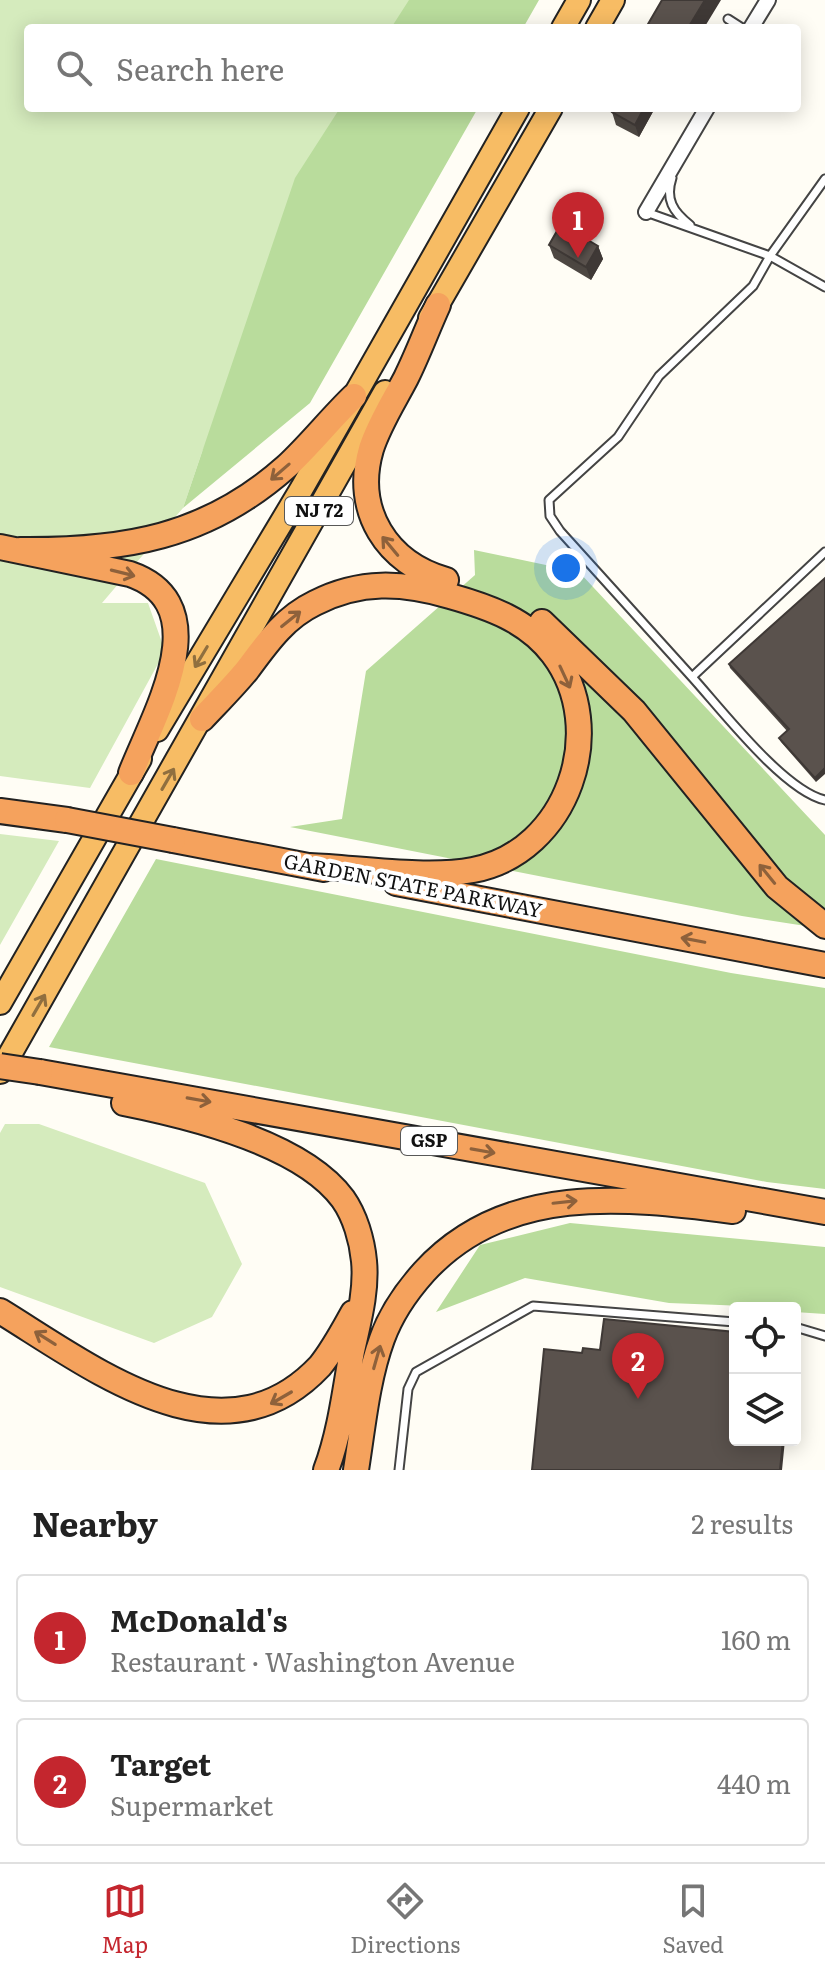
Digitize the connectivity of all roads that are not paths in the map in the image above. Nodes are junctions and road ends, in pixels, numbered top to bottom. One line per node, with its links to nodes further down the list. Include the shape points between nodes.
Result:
1 (579, 0): 4 (highway)
2 (768, 0): 6 (street)
3 (728, 19): 5 (lane)
4 (565, 24)
5 (736, 24)
6 (753, 24)
7 (516, 112): 17 (highway, NJ 72)
8 (549, 112): 16 (highway, NJ 72)
9 (705, 112): 10 (street)
10 (685, 148): 12 (street); 13 (lane, via 669,199 678,216)
11 (825, 179): 14 (lane)
12 (646, 212): 13 (lane)
13 (695, 229): 14 (lane)
14 (770, 256): 15 (lane); 20 (lane, via 753,286 659,376 618,437 549,500 550,516 560,531)
15 (825, 287)
16 (438, 305): 21 (highway, NJ 72); 26 (highway, one-way to 16, via 777,887 651,730 543,623 509,600 411,566 378,532 365,487 371,452)
17 (354, 396): 18 (highway, one-way to 18, via 278,474 203,522 125,546); 22 (highway, NJ 72, one-way to 22)
18 (10, 548): 22 (highway, one-way to 22, via 137,576 170,606 177,631 174,658)
19 (825, 552): 20 (lane)
20 (692, 677): 23 (lane, via 770,764)
21 (202, 719): 25 (highway, one-way to 25, via 284,624 313,604 359,587 404,584 476,604 513,620 552,653 574,698 579,748 564,799 534,838 499,862 461,872); 30 (highway, NJ 72, one-way to 21)
22 (131, 773): 28 (highway, NJ 72)
23 (825, 800)
24 (0, 811): 25 (highway, GARDEN STATE PARKWAY, bridge)
25 (310, 866): 27 (highway, GARDEN STATE PARKWAY, one-way to 25)
26 (825, 926)
27 (825, 965)
28 (0, 1003)
29 (0, 1066): 31 (highway, GSP, bridge)
30 (0, 1072)
31 (40, 1072): 32 (highway, GSP, one-way to 32); 33 (highway, via 91,1096 161,1110 267,1146 315,1172 341,1197 356,1225 364,1264)
32 (822, 1211): 39 (highway, one-way to 32, via 378,1351 398,1308 442,1255 495,1220 540,1205 594,1200 731,1211)
33 (362, 1298): 34 (highway, one-way to 34, via 322,1364 295,1389 262,1408 210,1417 181,1414 142,1398); 38 (highway)
34 (0, 1311)
35 (729, 1322): 40 (lane, via 533,1306 416,1372 408,1389)
36 (801, 1329): 37 (lane)
37 (825, 1336)
38 (326, 1470)
39 (353, 1470)
40 (399, 1470)

